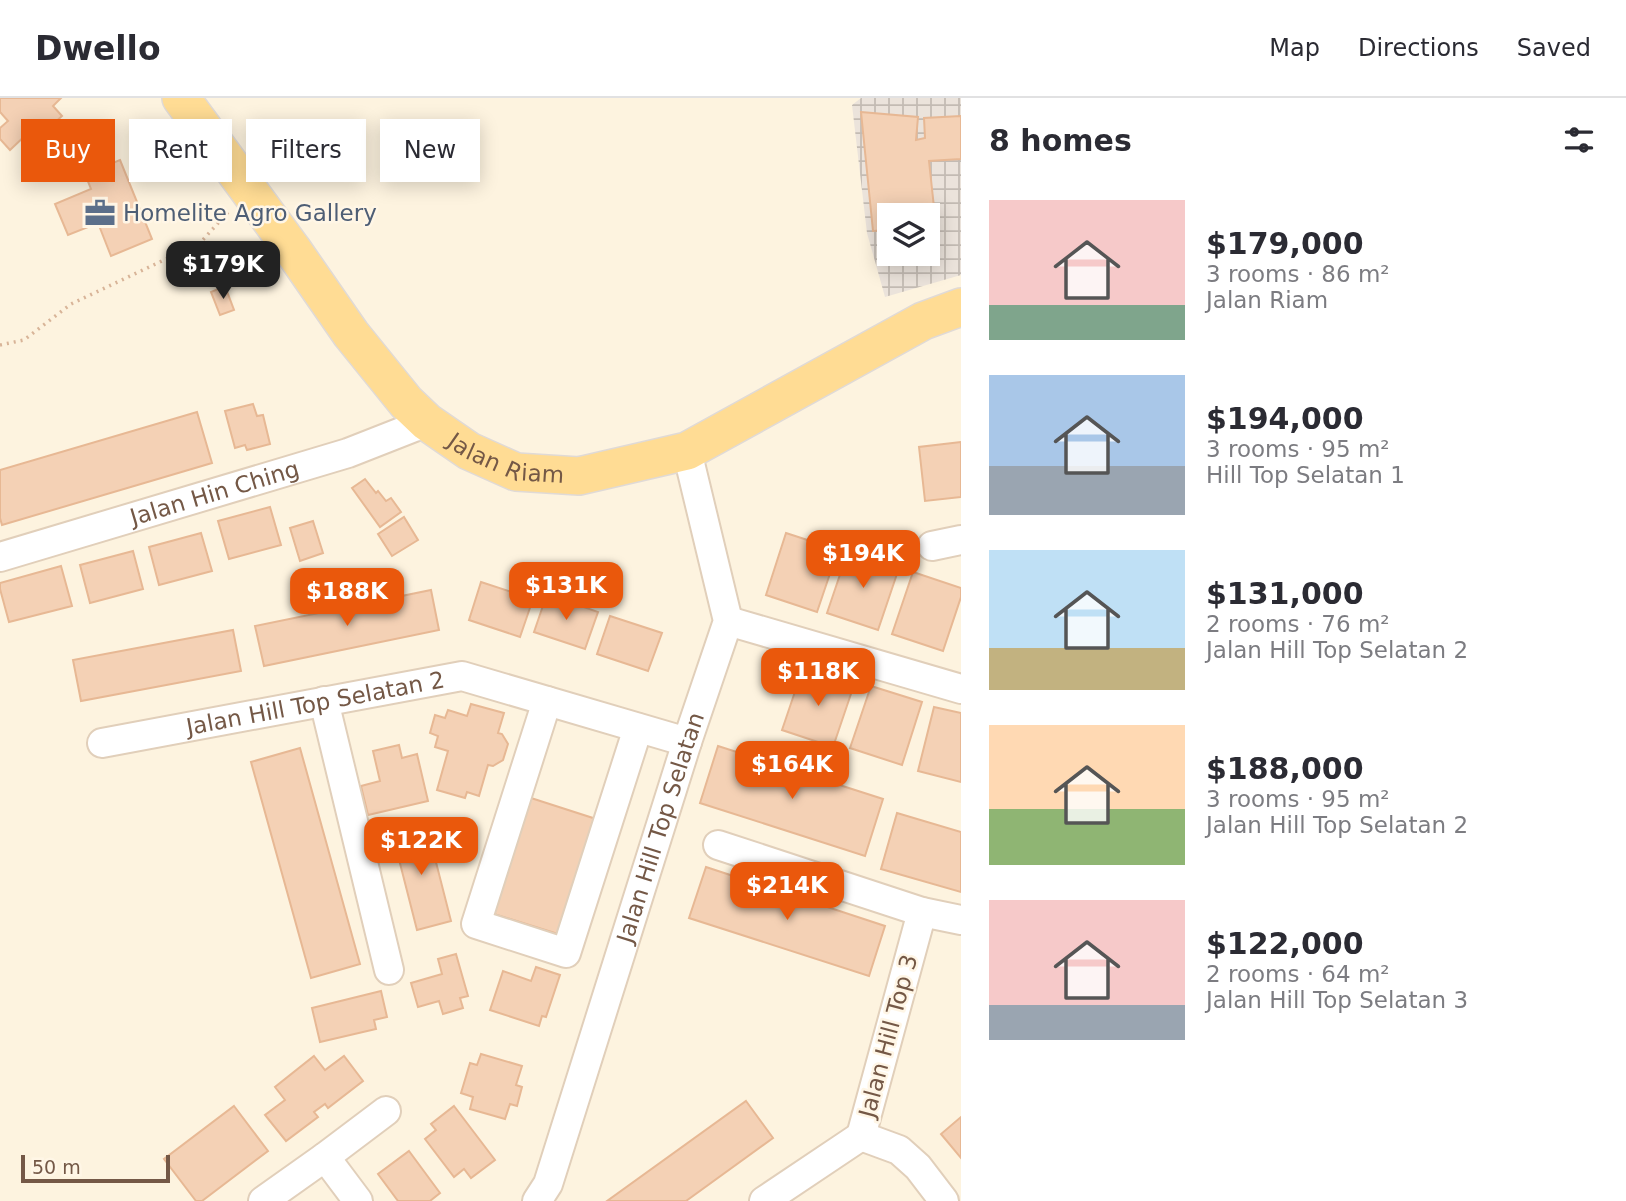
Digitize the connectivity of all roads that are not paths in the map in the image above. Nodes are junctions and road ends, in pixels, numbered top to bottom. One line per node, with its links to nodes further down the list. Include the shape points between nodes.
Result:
1 (181, 98): 3 (main road, Jalan Riam, via 351,334)
2 (961, 307): 4 (main road, Jalan Riam, via 923,321)
3 (427, 422): 4 (main road, Jalan Riam, via 469,451 516,472 579,476); 7 (street, Jalan Hin Ching, via 348,453)
4 (687, 451): 8 (street)
5 (961, 540): 6 (street)
6 (932, 546)
7 (0, 557)
8 (728, 621): 9 (street); 13 (street, Jalan Hill Top Selatan)
9 (961, 689)
10 (324, 701): 11 (street, Jalan Hill Top Selatan 2, via 461,676); 14 (street, Jalan Hill Top Selatan 2); 18 (street)
11 (547, 701): 12 (street, Jalan Hill Top Selatan 2); 12 (street, via 476,925 566,953)
12 (638, 728): 13 (street, Jalan Hill Top Selatan 2)
13 (687, 742): 24 (street, Jalan Hill Top Selatan, via 548,1184)
14 (102, 743)
15 (718, 845): 16 (street)
16 (922, 912): 17 (street); 20 (street, Jalan Hill Top 3)
17 (961, 920)
18 (389, 970)
19 (386, 1111): 21 (street)
20 (860, 1136): 25 (street); 26 (street, Jalan Hill Top 3, via 899,1150)
21 (325, 1157): 22 (street); 23 (street)
22 (263, 1201)
23 (358, 1201)
24 (537, 1201)
25 (764, 1201)
26 (944, 1201)

